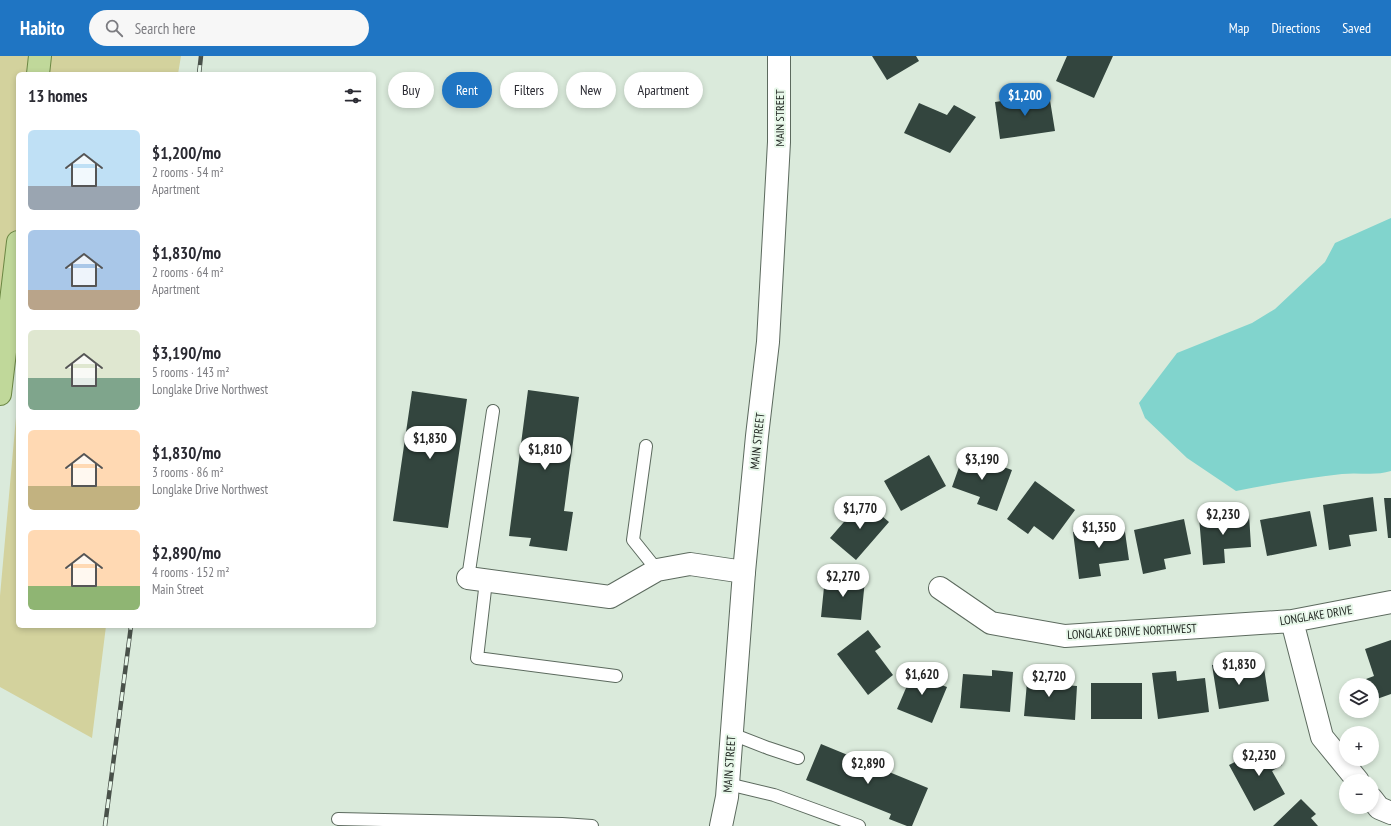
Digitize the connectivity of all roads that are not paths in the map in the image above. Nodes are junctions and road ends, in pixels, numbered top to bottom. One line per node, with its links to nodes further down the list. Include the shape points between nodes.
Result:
1 (40, 56): 3 (main road)
2 (779, 56): 9 (street, MAIN STREET, via 779,142 768,342)
3 (38, 72)
4 (16, 259): 5 (main road)
5 (0, 394)
6 (493, 411): 10 (lane)
7 (646, 446): 8 (lane, via 633,540)
8 (657, 570): 9 (street, via 690,564); 10 (street, via 610,597)
9 (744, 572): 16 (street, MAIN STREET)
10 (478, 579): 15 (lane, via 477,658)
11 (940, 588): 14 (street, LONGLAKE DRIVE NORTHWEST, via 991,623 1065,636)
12 (1391, 602): 13 (street, LONGLAKE DRIVE)
13 (1292, 621): 14 (street, LONGLAKE DRIVE); 18 (street, via 1322,737)
14 (1240, 624)
15 (616, 676)
16 (732, 734): 17 (lane); 19 (street, MAIN STREET)
17 (798, 758)
18 (1352, 774)
19 (728, 784): 25 (street, MAIN STREET); 26 (lane, via 774,795)
20 (1379, 808): 21 (street)
21 (1391, 813)
22 (338, 819): 23 (lane)
23 (562, 825): 24 (lane)
24 (592, 826)
25 (721, 826)
26 (859, 826)

